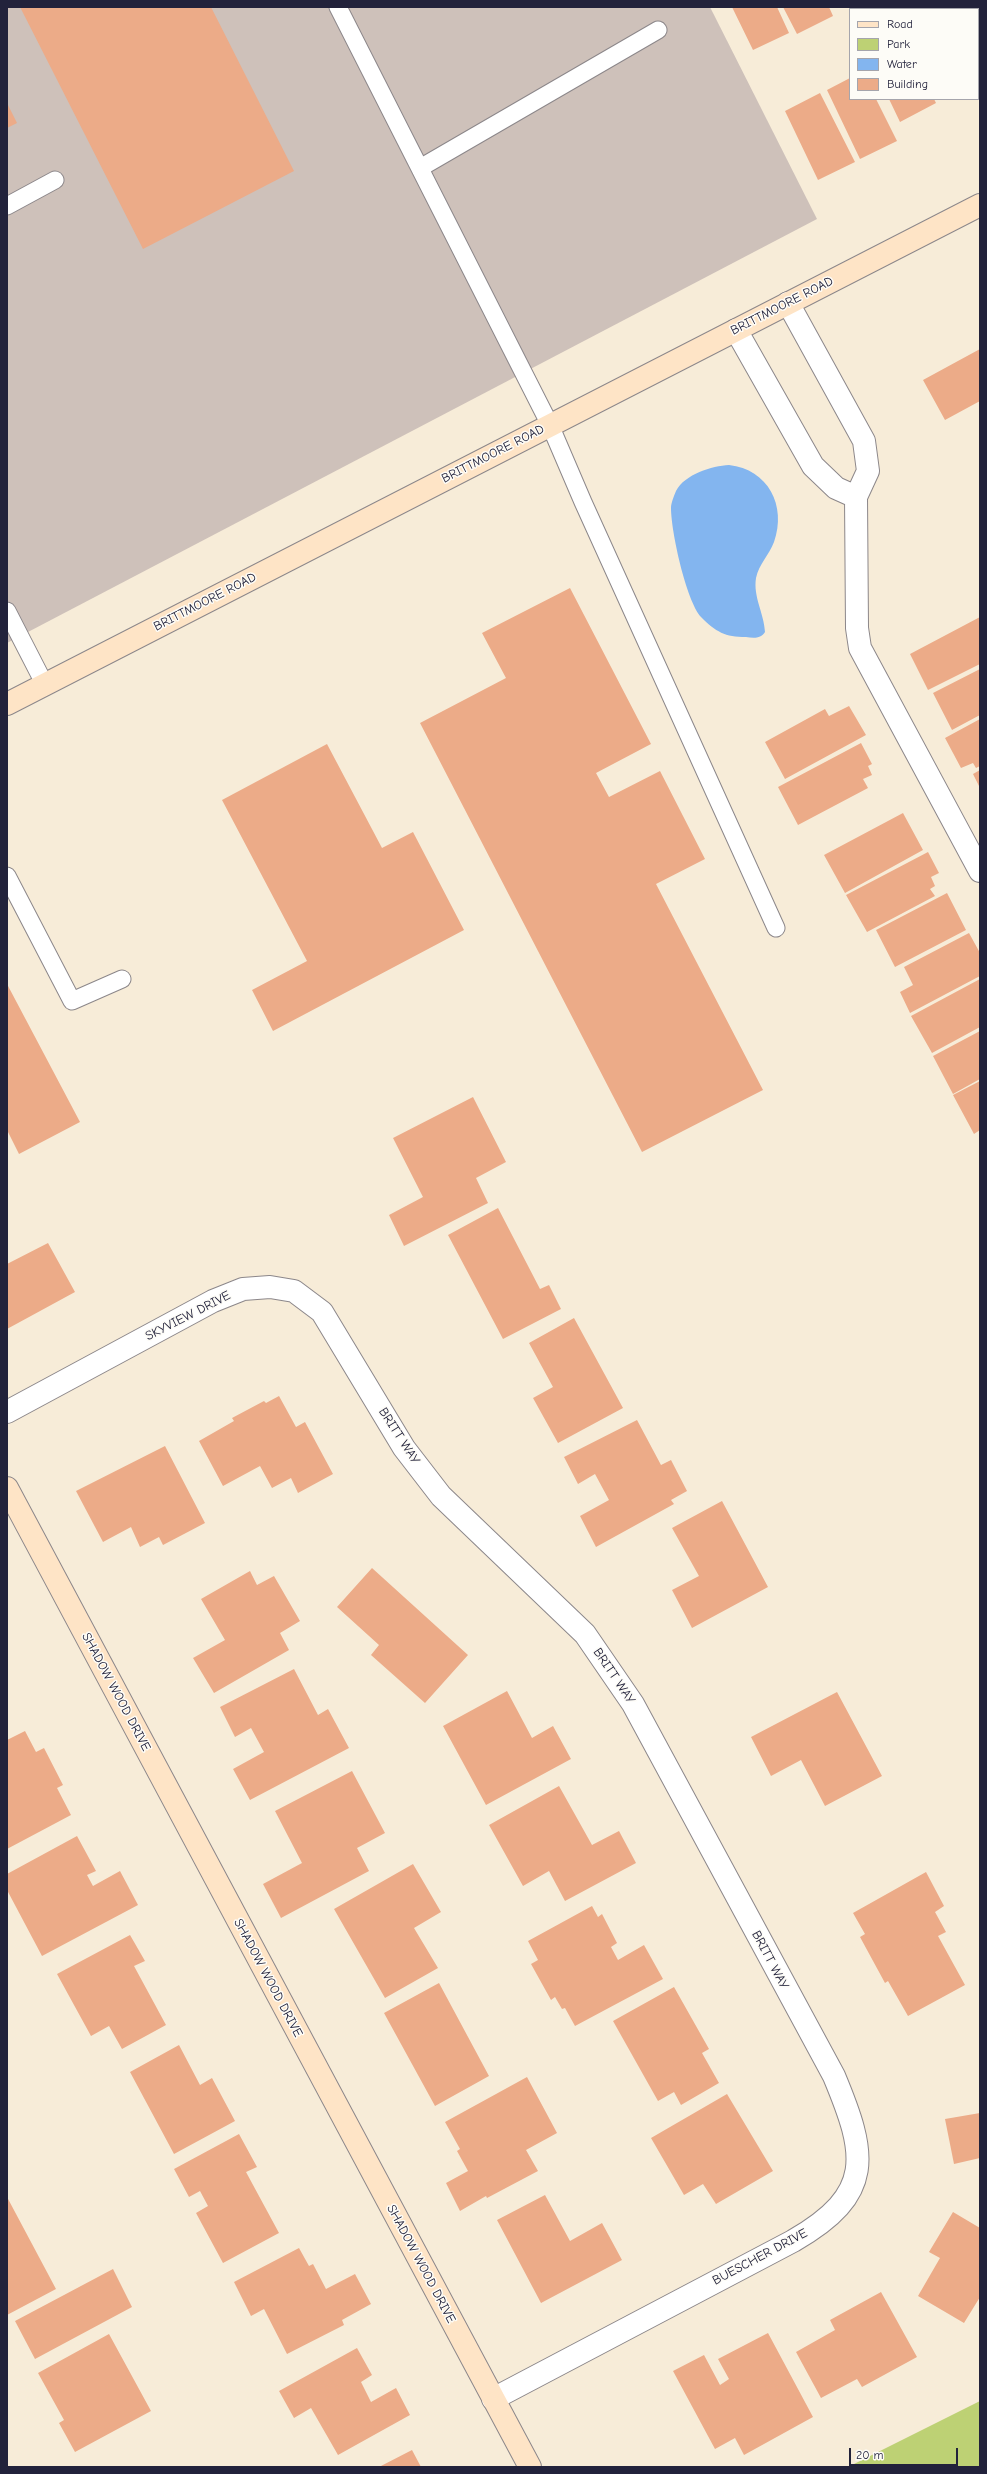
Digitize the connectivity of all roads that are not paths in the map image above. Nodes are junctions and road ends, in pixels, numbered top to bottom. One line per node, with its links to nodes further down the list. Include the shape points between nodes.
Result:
1 (338, 7): 3 (lane)
2 (658, 30): 3 (lane)
3 (420, 168): 9 (lane)
4 (55, 180): 6 (lane)
5 (980, 205): 7 (main road, BRITTMOORE ROAD)
6 (7, 206)
7 (788, 303): 8 (main road, BRITTMOORE ROAD); 10 (street, via 864,441 868,471)
8 (736, 330): 9 (main road, BRITTMOORE ROAD); 10 (street, via 813,466 836,488)
9 (550, 425): 12 (main road, BRITTMOORE ROAD); 16 (lane)
10 (856, 497): 14 (street, via 857,628 860,648)
11 (7, 611): 12 (lane)
12 (45, 685): 13 (main road, BRITTMOORE ROAD)
13 (7, 704)
14 (980, 871)
15 (7, 876): 17 (lane, via 72,1001)
16 (776, 928)
17 (122, 979)
18 (365, 1382): 19 (street, SKYVIEW DRIVE, via 322,1312 294,1291 270,1287 243,1289 213,1301); 21 (street, BRITT WAY, via 404,1448 441,1496 585,1634 633,1704)
19 (7, 1412)
20 (7, 1488): 22 (main road, SHADOW WOOD DRIVE)
21 (801, 2016): 22 (street, BUESCHER DRIVE, via 834,2076 850,2114 859,2149 857,2174 848,2195 834,2213 792,2241)
22 (493, 2399): 23 (main road, SHADOW WOOD DRIVE)
23 (530, 2467)

